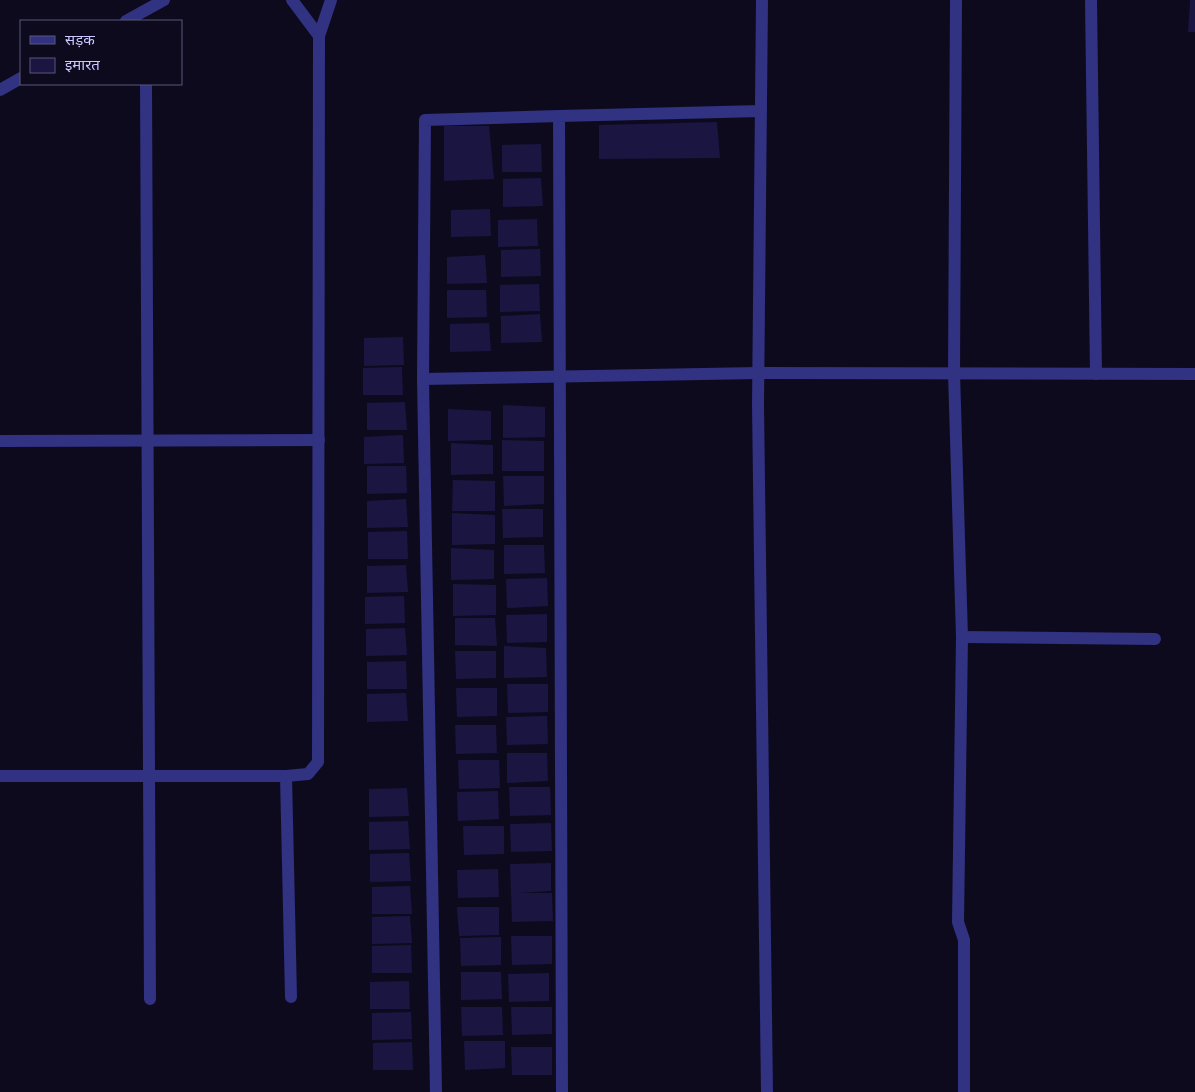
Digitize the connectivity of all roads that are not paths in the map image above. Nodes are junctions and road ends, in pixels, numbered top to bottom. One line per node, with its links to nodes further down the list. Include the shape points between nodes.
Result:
1 (164, 0): 7 (street)
2 (292, 0): 8 (street)
3 (331, 0): 8 (street)
4 (762, 0): 12 (street)
5 (956, 0): 15 (street)
6 (1091, 0): 16 (street)
7 (128, 20)
8 (319, 36): 21 (street)
9 (20, 79): 11 (street)
10 (146, 85): 20 (street)
11 (0, 90)
12 (761, 111): 13 (street); 14 (street)
13 (559, 116): 18 (street); 19 (street, via 425,120)
14 (758, 372): 15 (street); 18 (street); 32 (street)
15 (954, 373): 16 (street); 23 (street)
16 (1096, 374): 17 (street)
17 (1195, 374)
18 (558, 376): 19 (street); 31 (street)
19 (423, 379): 30 (street)
20 (147, 440): 21 (street); 22 (street); 26 (street)
21 (319, 440): 27 (street, via 318,762 308,774)
22 (0, 441)
23 (962, 638): 24 (street); 33 (street, via 958,922 964,940)
24 (1155, 639)
25 (0, 776): 26 (street)
26 (149, 776): 27 (street); 29 (street)
27 (286, 776): 28 (street)
28 (291, 997)
29 (150, 998)
30 (436, 1092)
31 (562, 1092)
32 (768, 1092)
33 (964, 1092)

